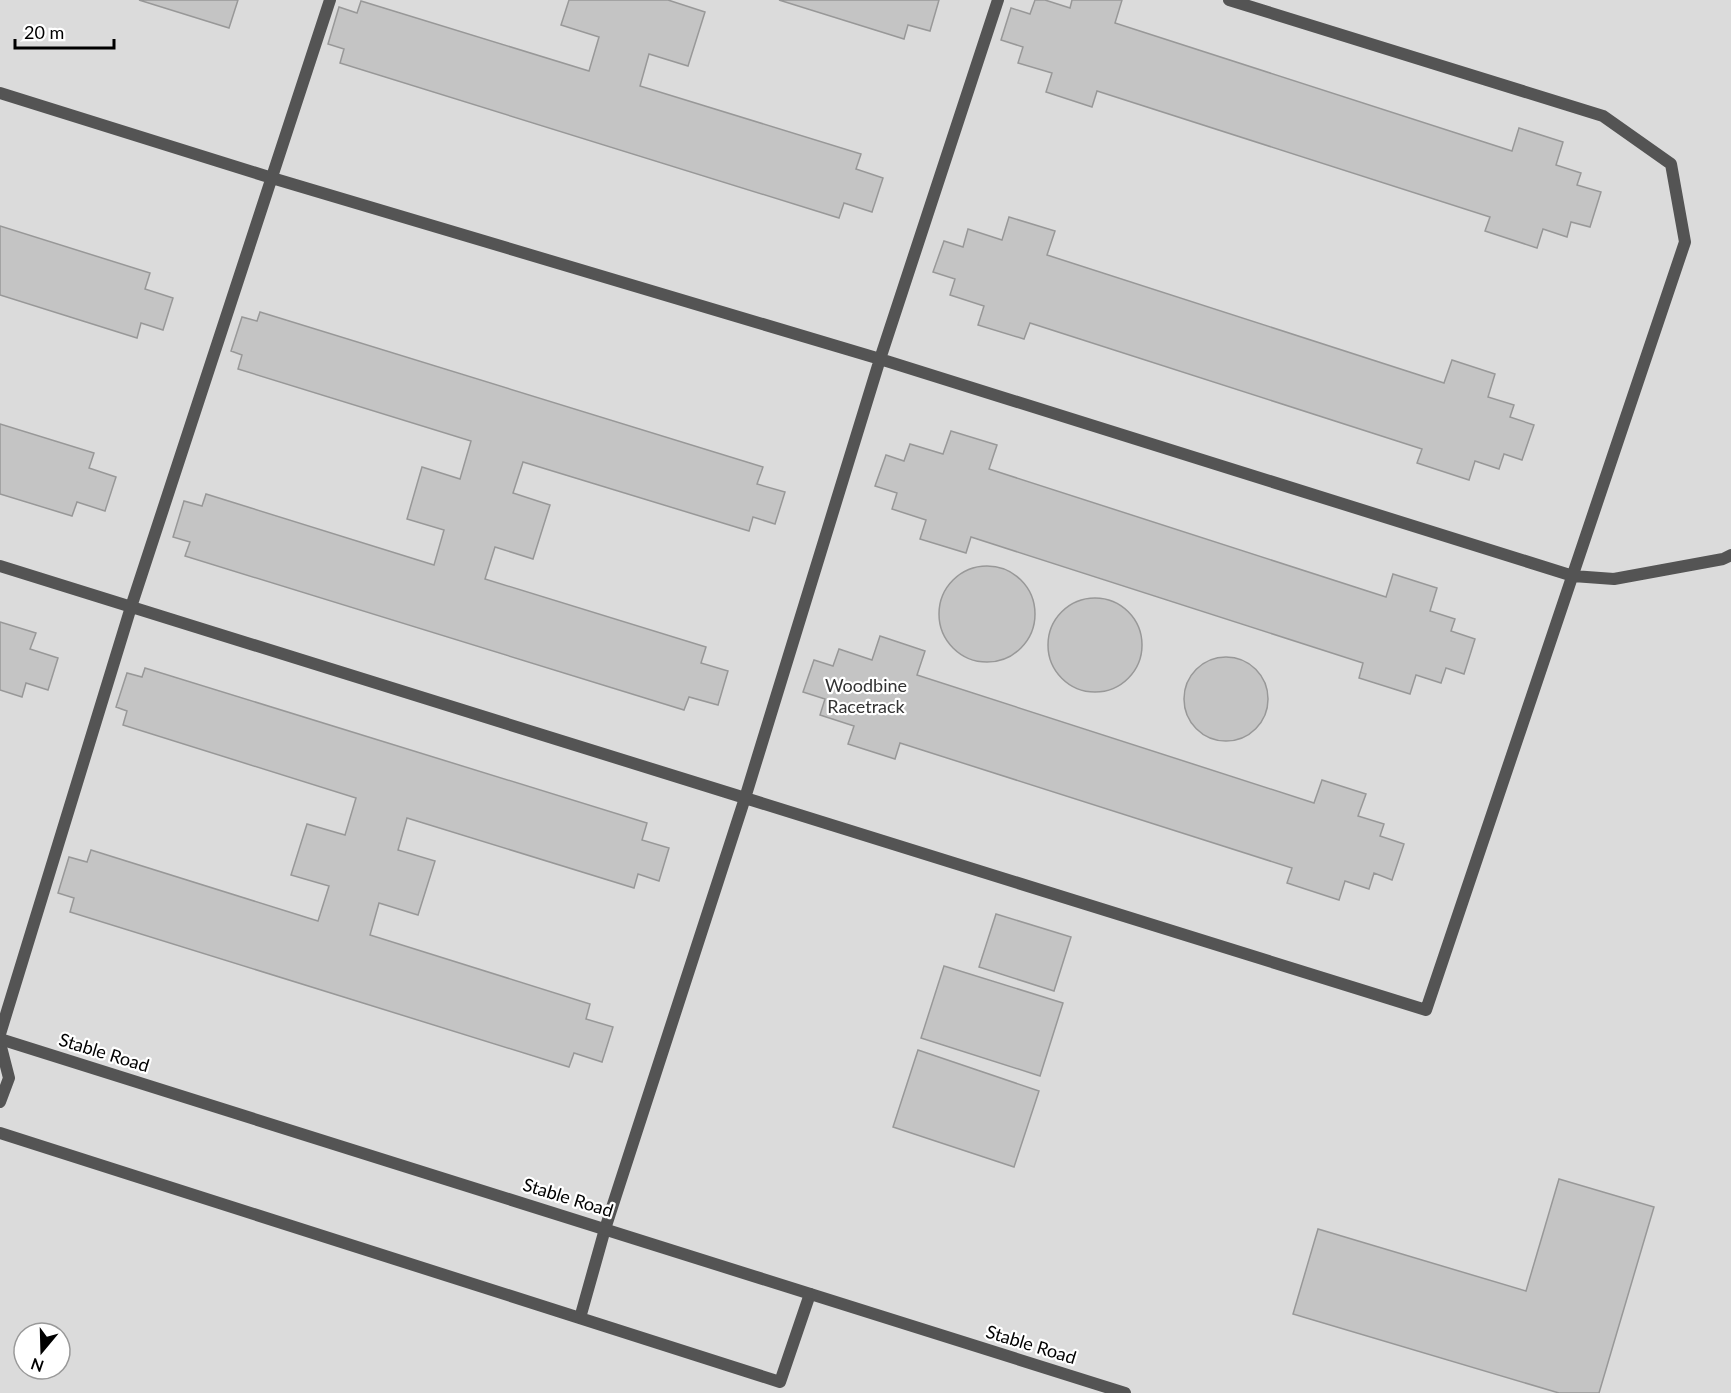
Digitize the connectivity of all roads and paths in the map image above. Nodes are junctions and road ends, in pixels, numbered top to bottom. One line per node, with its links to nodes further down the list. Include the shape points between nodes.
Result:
1 (330, 0): 5 (street)
2 (998, 0): 6 (street)
3 (1228, 0): 9 (street, via 1603,116 1671,164 1684,242)
4 (0, 93): 5 (street)
5 (272, 178): 6 (street); 10 (street)
6 (880, 359): 9 (street); 11 (street)
7 (1731, 555): 9 (street, via 1614,579)
8 (0, 566): 10 (street)
9 (1573, 576): 11 (street, via 1426,1010)
10 (131, 607): 11 (street); 12 (street)
11 (745, 798): 16 (street)
12 (0, 1034)
13 (0, 1041): 14 (street, via 9,1078); 16 (street, Stable Road)
14 (0, 1102)
15 (0, 1133): 18 (street)
16 (605, 1229): 17 (street, Stable Road); 18 (street)
17 (810, 1294): 18 (street, via 780,1382); 19 (street, Stable Road)
18 (580, 1318)
19 (1125, 1393)

